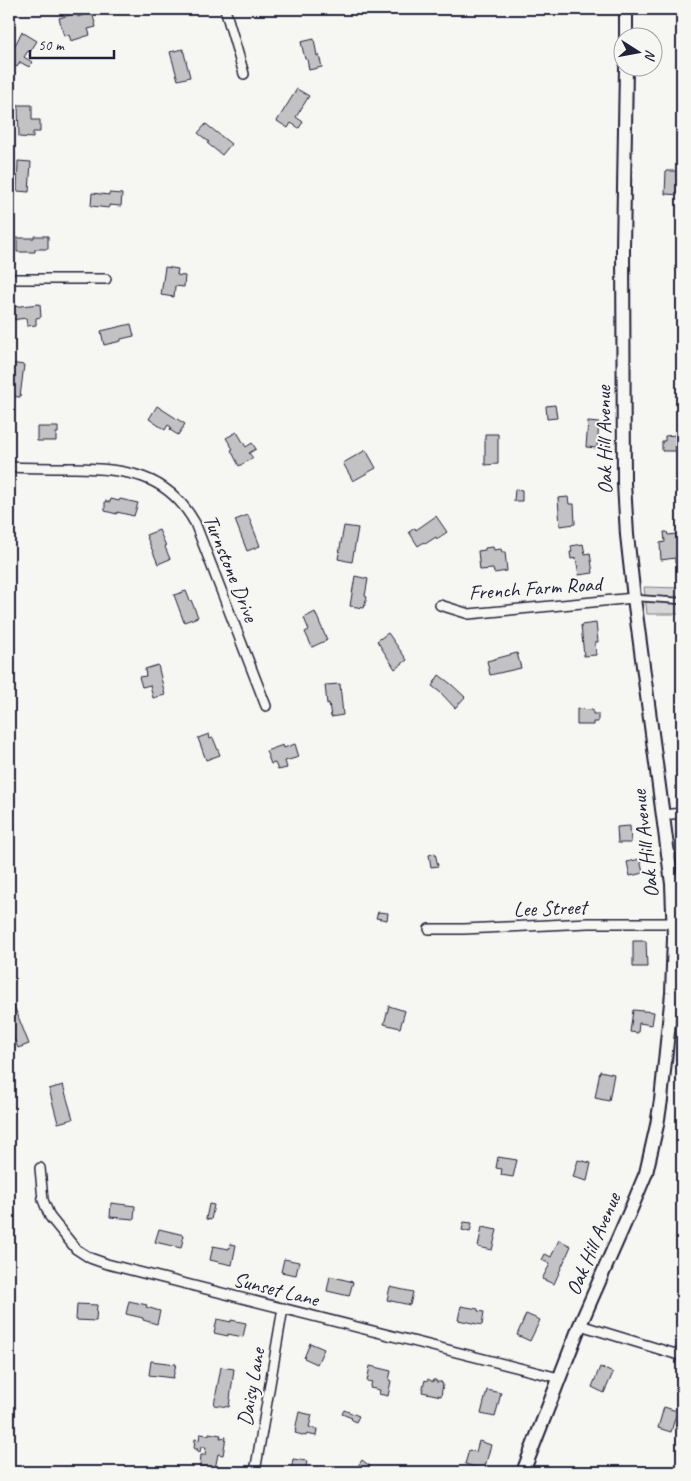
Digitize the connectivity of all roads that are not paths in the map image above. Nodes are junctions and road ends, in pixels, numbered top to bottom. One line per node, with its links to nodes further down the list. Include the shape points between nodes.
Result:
1 (225, 9): 4 (street)
2 (626, 9): 3 (main road)
3 (626, 28)
4 (244, 74)
5 (626, 78): 9 (main road, Oak Hill Avenue, via 623,446)
6 (9, 279): 7 (street)
7 (106, 279)
8 (9, 467): 12 (street, Turnstone Drive, via 130,473 145,477 180,500 195,523)
9 (634, 598): 10 (lane); 11 (street, French Farm Road, via 469,614); 14 (main road, Oak Hill Avenue)
10 (682, 601)
11 (440, 605)
12 (266, 706)
13 (682, 813): 14 (street)
14 (662, 815): 15 (main road, Oak Hill Avenue, via 672,884)
15 (673, 923): 16 (street, Lee Street); 17 (main road, Oak Hill Avenue)
16 (429, 929)
17 (678, 938): 20 (main road, Oak Hill Avenue, via 667,1053 657,1126 646,1173)
18 (40, 1168): 19 (street, Sunset Lane, via 43,1200 50,1217 76,1249 90,1258)
19 (283, 1308): 22 (street, Sunset Lane); 23 (street, Daisy Lane)
20 (580, 1325): 21 (street); 22 (main road, Oak Hill Avenue)
21 (682, 1356)
22 (559, 1378): 24 (main road, Oak Hill Avenue)
23 (255, 1472)
24 (524, 1472)

